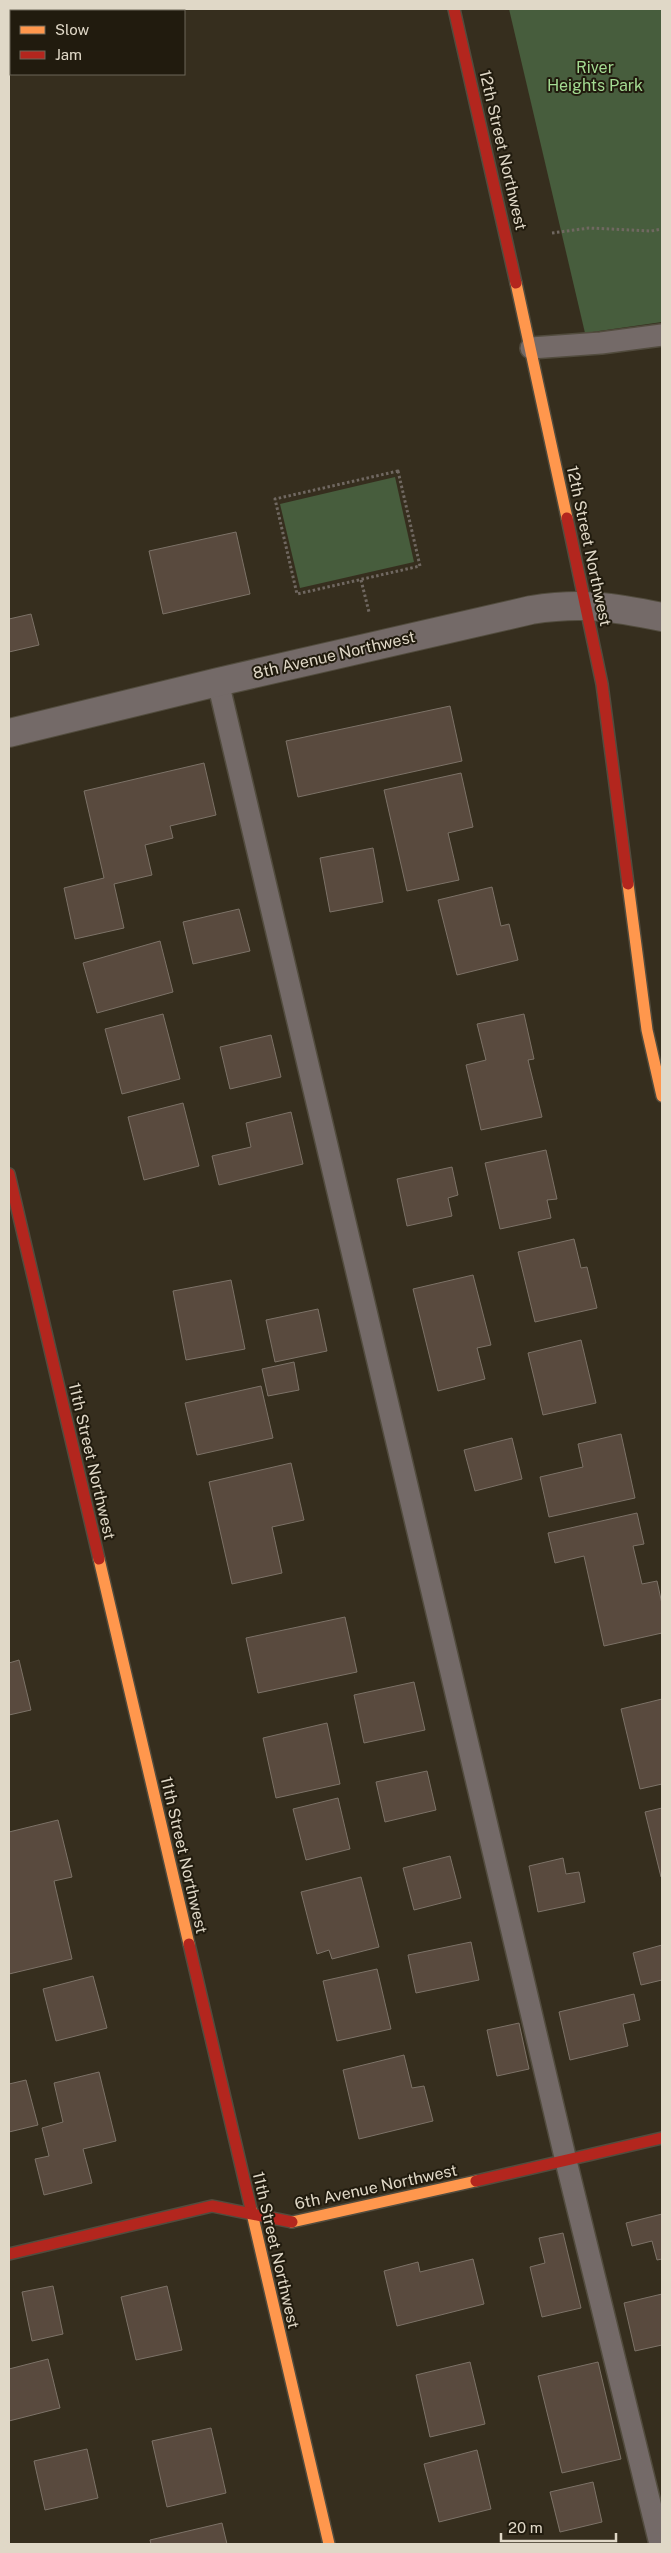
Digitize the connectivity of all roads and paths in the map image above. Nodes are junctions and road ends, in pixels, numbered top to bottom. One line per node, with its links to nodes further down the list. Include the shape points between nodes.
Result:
1 (454, 9): 5 (street, 12th Street Northwest)
2 (662, 229): 3 (path, via 589,228)
3 (552, 233)
4 (662, 335): 5 (lane, via 601,344)
5 (531, 348): 7 (street, 12th Street Northwest)
6 (361, 580): 6 (path, via 297,594 275,499 398,471 420,566); 8 (path, via 368,612)
7 (585, 604): 9 (street, 8th Avenue Northwest); 10 (street, 8th Avenue Northwest, via 531,610); 12 (street, 12th Street Northwest, via 602,684 647,1030)
8 (377, 610)
9 (662, 617)
10 (218, 682): 11 (street, 8th Avenue Northwest); 15 (lane)
11 (9, 733)
12 (662, 1096)
13 (9, 1174): 16 (street, 11th Street Northwest)
14 (662, 2138): 15 (street, 6th Avenue Northwest)
15 (566, 2161): 16 (street, 6th Avenue Northwest, via 298,2222 272,2221); 19 (lane)
16 (251, 2215): 17 (street, 6th Avenue Northwest, via 227,2207 200,2208); 18 (street, 11th Street Northwest)
17 (9, 2254)
18 (329, 2544)
19 (660, 2544)

